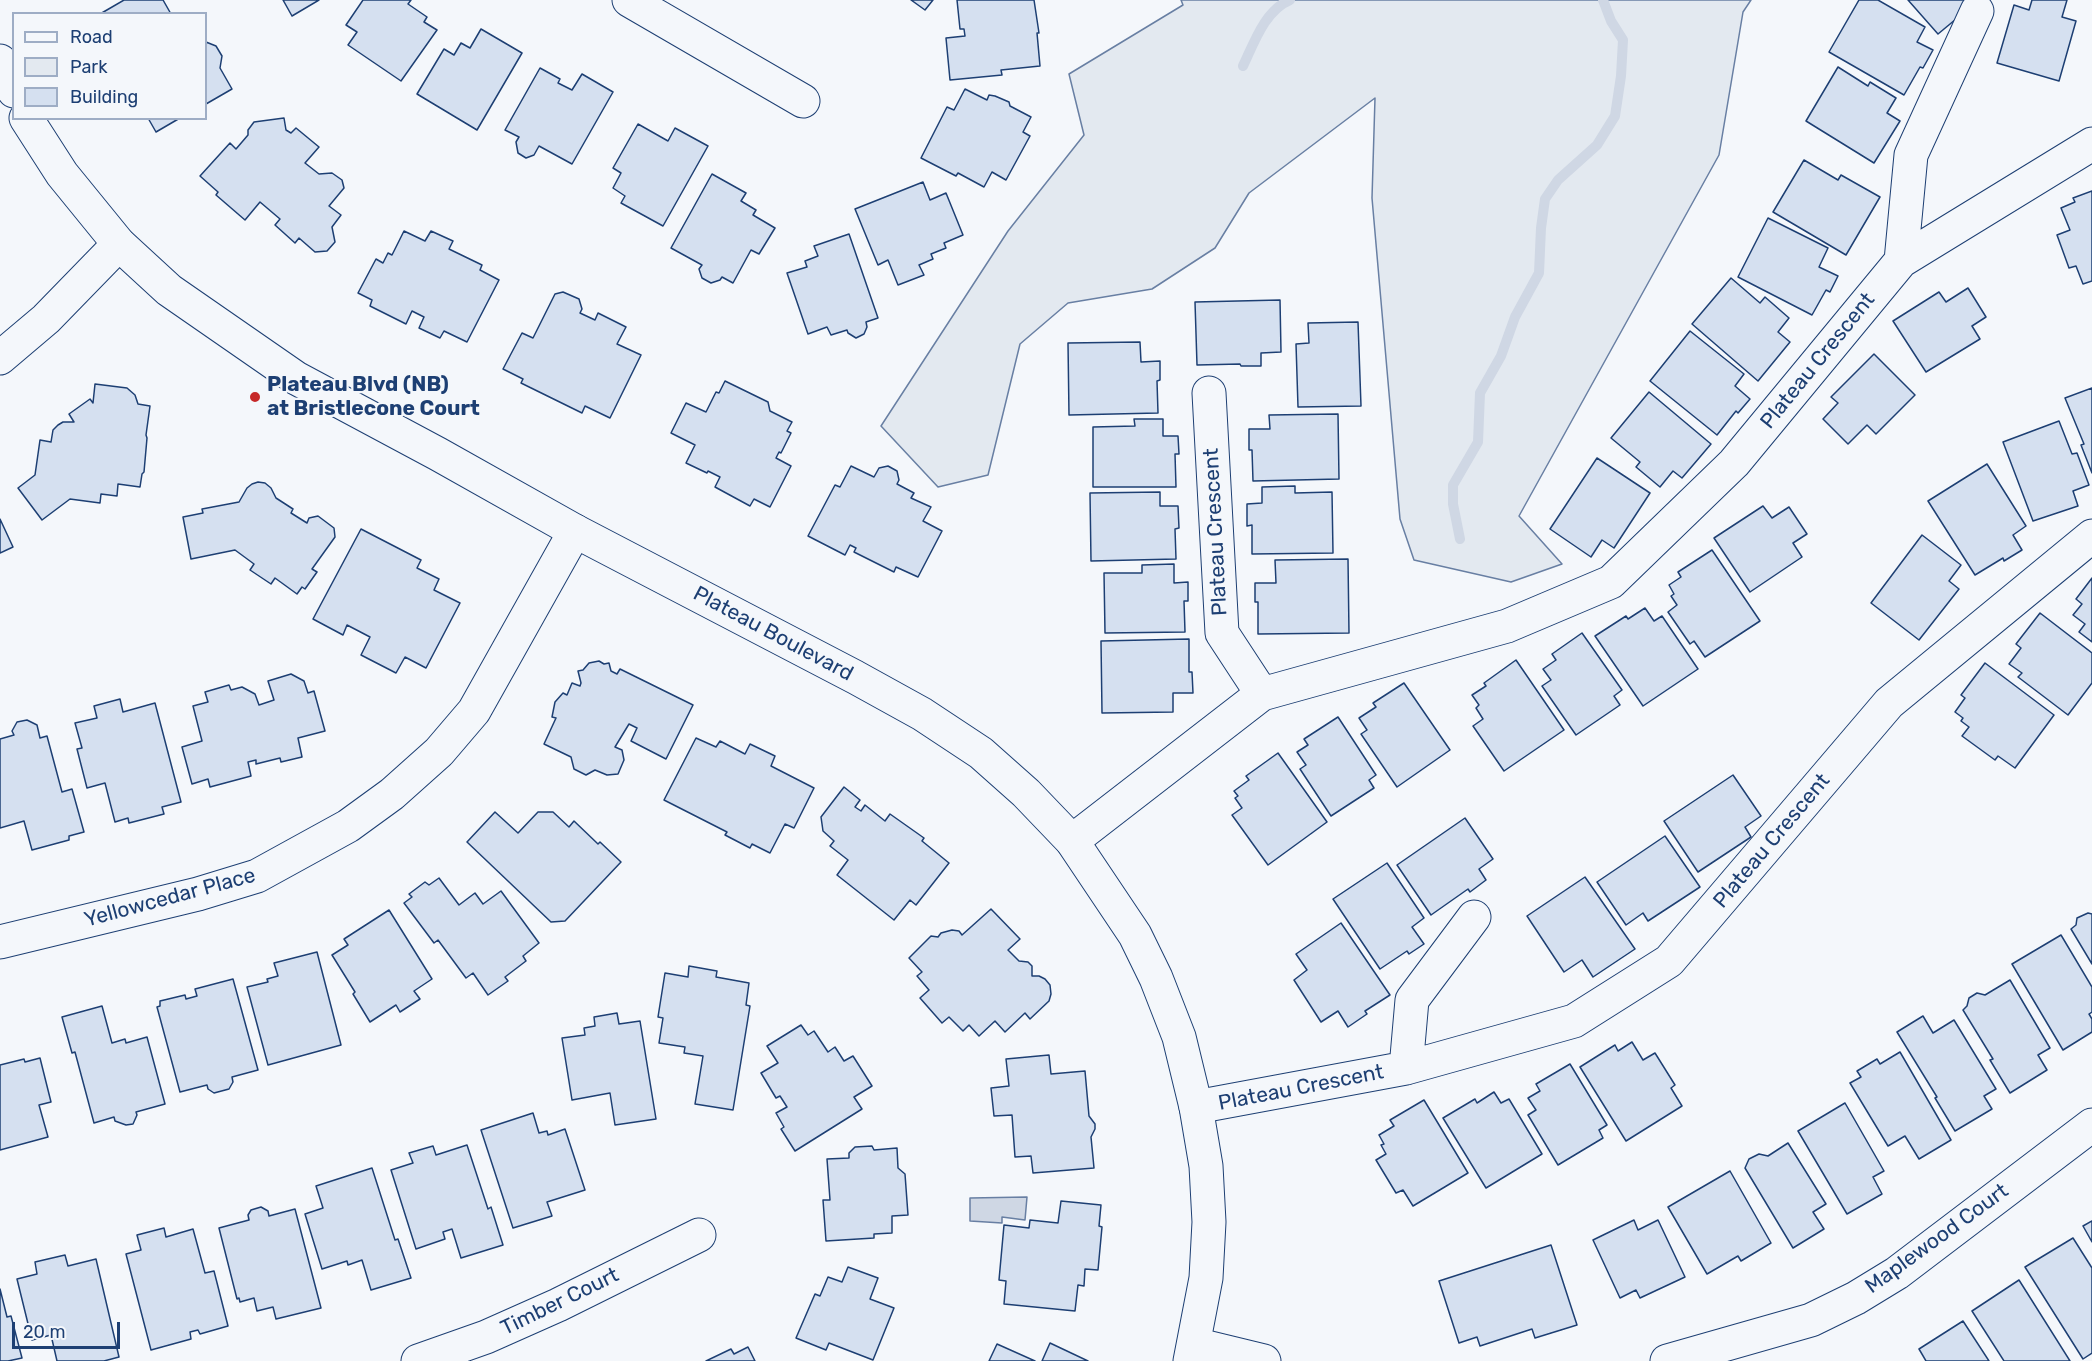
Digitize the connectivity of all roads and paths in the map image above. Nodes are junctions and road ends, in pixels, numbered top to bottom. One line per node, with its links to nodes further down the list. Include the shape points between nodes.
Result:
1 (629, 0): 5 (street)
2 (1977, 11): 9 (street, via 1911,155)
3 (0, 61): 4 (street)
4 (12, 87)
5 (803, 101)
6 (27, 120): 8 (street, Plateau Boulevard, via 62,174)
7 (2092, 144): 9 (street, Plateau Crescent)
8 (120, 244): 10 (street, via 46,320); 12 (street, Plateau Boulevard, via 169,290 296,378)
9 (1901, 261): 14 (street, Plateau Crescent, via 1734,463 1611,582 1507,626)
10 (0, 358)
11 (1209, 393): 14 (street, Plateau Crescent, via 1222,633)
12 (575, 531): 15 (street, Plateau Boulevard, via 922,714 981,753); 17 (street, Yellowcedar Place, via 474,711 439,752 348,826 257,876)
13 (2092, 536): 18 (street, Plateau Crescent, via 1889,704 1669,961 1574,1021)
14 (1262, 694): 15 (street, Plateau Crescent)
15 (1072, 841): 19 (street, Plateau Boulevard, via 1135,935 1156,978 1179,1037)
16 (1474, 917): 18 (street, Plateau Crescent, via 1412,1000)
17 (0, 942)
18 (1406, 1068): 19 (street, Plateau Crescent)
19 (1196, 1107): 22 (street, Plateau Boulevard, via 1206,1166 1209,1222 1206,1278)
20 (2092, 1125): 25 (street, Maplewood Court, via 1897,1273 1856,1298 1811,1320)
21 (699, 1235): 23 (street, Timber Court, via 558,1305)
22 (1192, 1352): 24 (street)
23 (418, 1361)
24 (1264, 1361)
25 (1667, 1361)

